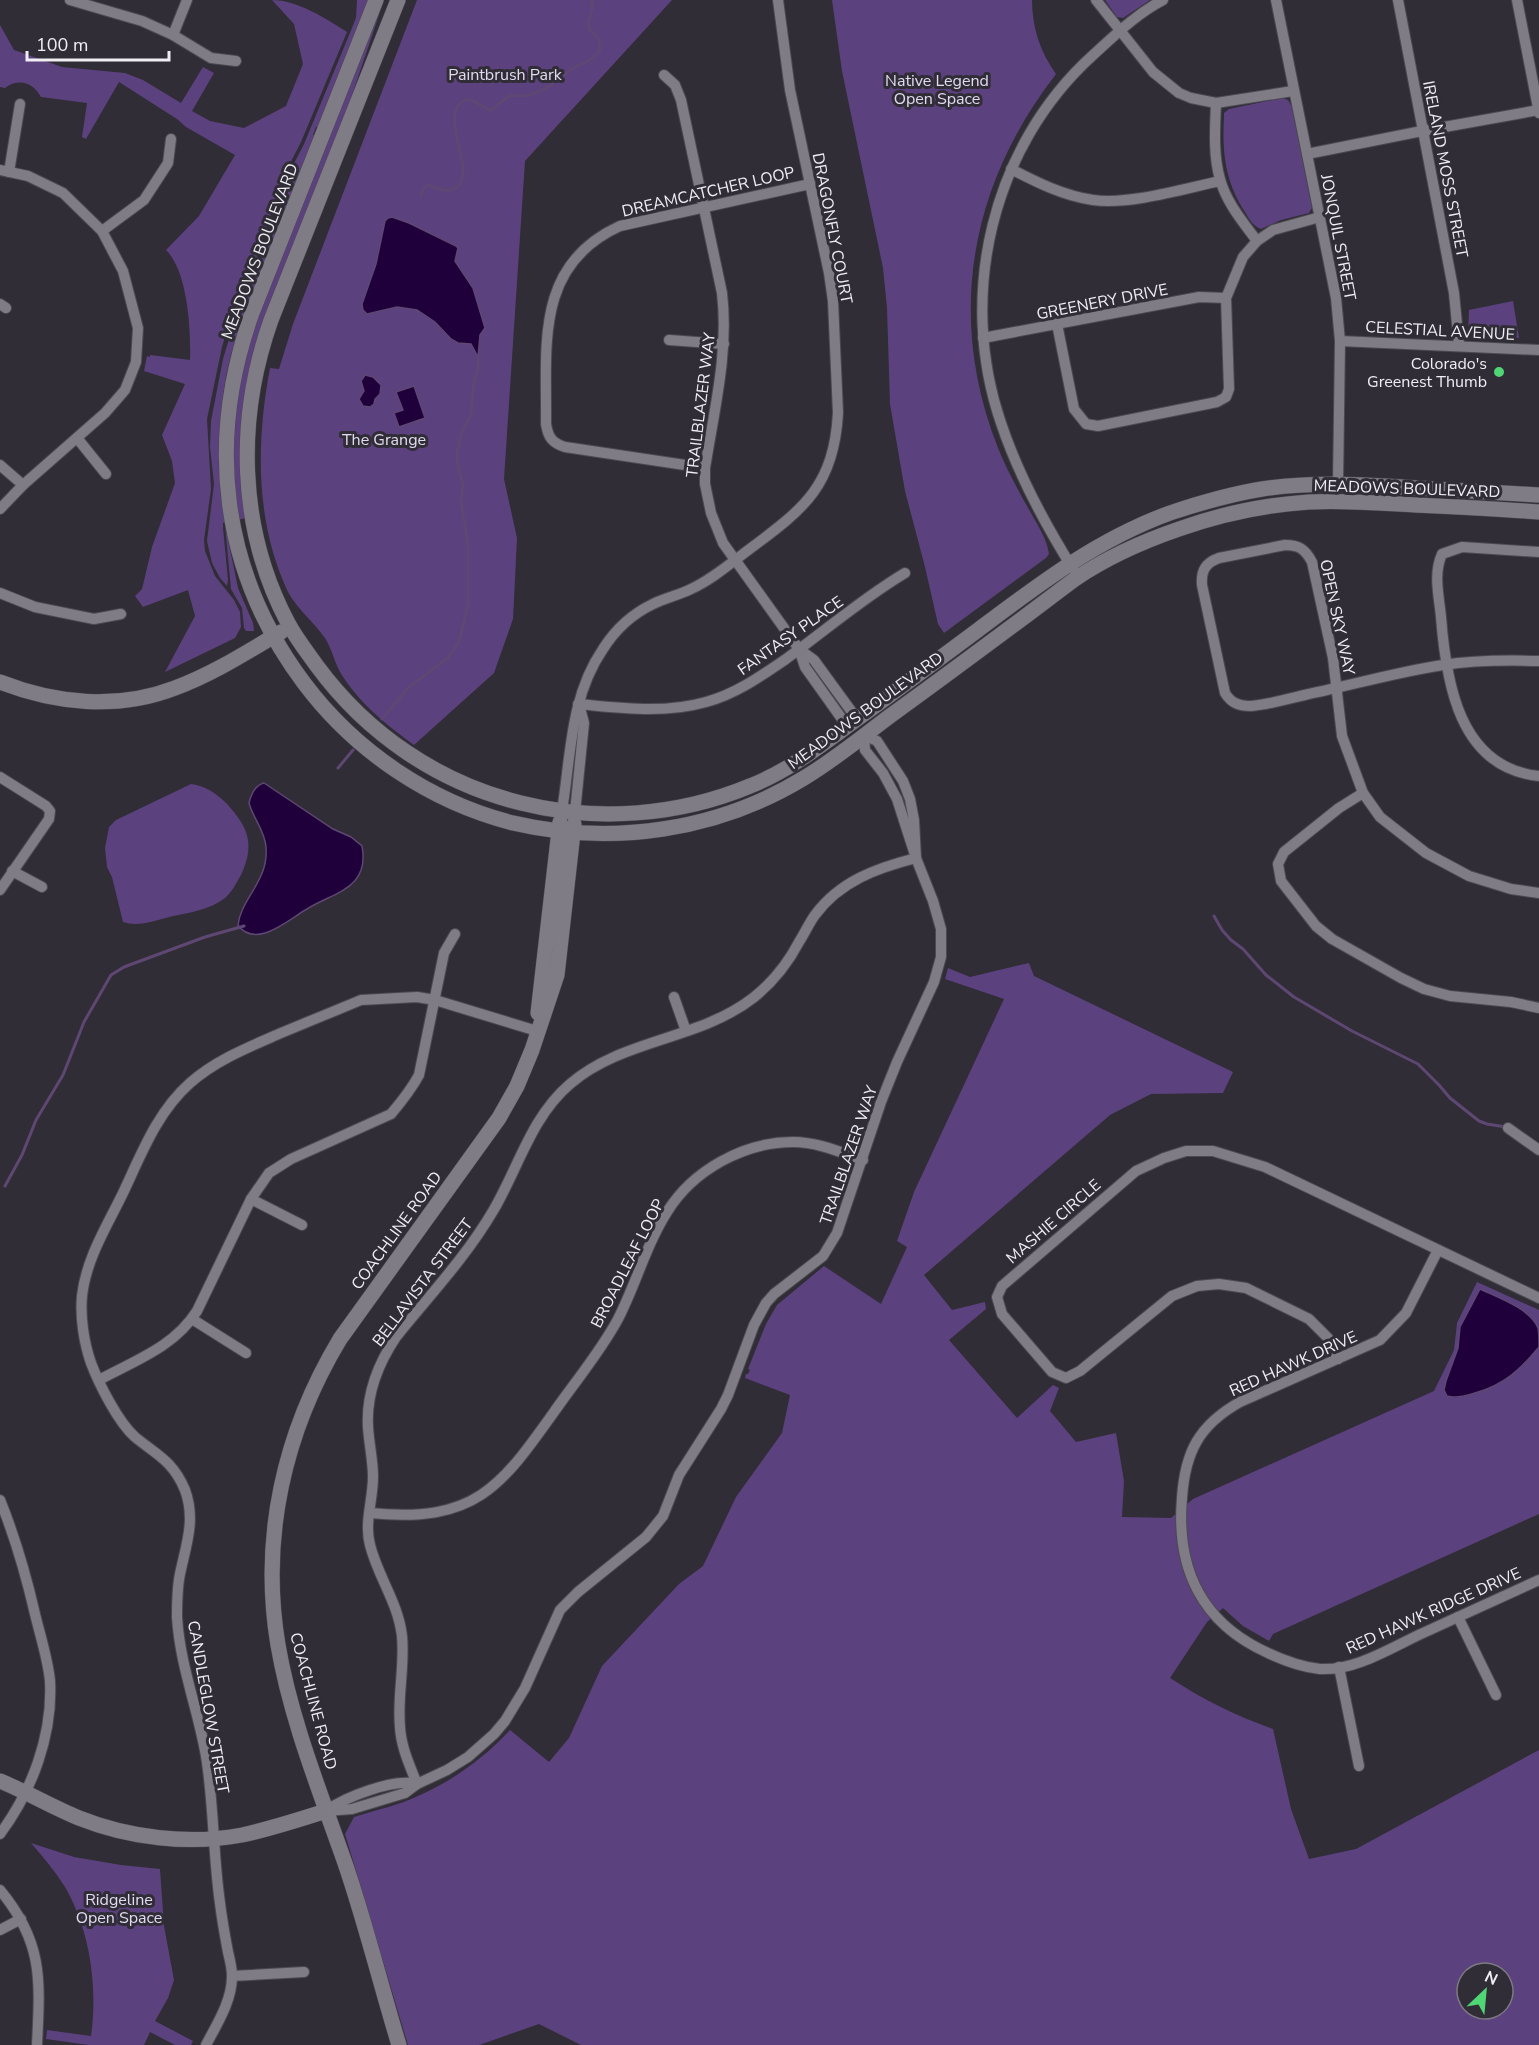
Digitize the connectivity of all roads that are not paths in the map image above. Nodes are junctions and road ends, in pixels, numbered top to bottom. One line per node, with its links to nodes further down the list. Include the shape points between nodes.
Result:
1 (70, 0): 12 (street, via 142,21)
2 (187, 0): 12 (street)
3 (376, 0): 56 (main road, MEADOWS BOULEVARD, via 252,313 235,376 226,462 229,501 243,565 258,609)
4 (398, 0): 55 (main road, MEADOWS BOULEVARD, via 271,320 255,379 248,428 249,498 265,567)
5 (778, 0): 25 (street, DRAGONFLY COURT, via 790,90)
6 (1096, 0): 11 (street)
7 (1163, 0): 11 (street)
8 (1276, 0): 15 (street, JONQUIL STREET)
9 (1398, 0): 19 (street, IRELAND MOSS STREET)
10 (1517, 0): 18 (street)
11 (1119, 31): 16 (street, via 1164,83 1191,98); 22 (street, via 1062,86 1034,125)
12 (173, 35): 13 (street, via 211,58)
13 (236, 61)
14 (664, 75): 26 (street, TRAILBLAZER WAY, via 675,85 681,100)
15 (1293, 91): 16 (street); 21 (street, JONQUIL STREET)
16 (1216, 103): 24 (street)
17 (20, 104): 23 (street)
18 (1539, 111): 19 (street)
19 (1422, 130): 21 (street); 36 (street, IRELAND MOSS STREET, via 1454,293)
20 (171, 139): 28 (street, via 168,163 144,200)
21 (1307, 154): 27 (street, JONQUIL STREET)
22 (1011, 169): 24 (street, via 1093,200 1117,200); 32 (street, via 991,227 986,255)
23 (5, 171): 28 (street, via 28,176 63,193)
24 (1220, 181): 29 (street, via 1233,208)
25 (810, 184): 26 (street, DREAMCATCHER LOOP); 49 (street, DRAGONFLY COURT, via 833,301 837,430 826,471 810,498 789,520)
26 (703, 206): 35 (street, TRAILBLAZER WAY, via 722,293); 40 (street, DREAMCATCHER LOOP, via 607,232 569,267 554,294 548,320 546,424 549,438 565,447)
27 (1320, 217): 29 (street, via 1273,230); 34 (street, JONQUIL STREET)
28 (102, 231): 38 (street, via 123,271 138,328 136,362 124,390)
29 (1257, 240): 30 (street, via 1242,257)
30 (1226, 297): 31 (street, GREENERY DRIVE, via 1199,297); 31 (street, via 1226,397 1098,426 1086,424 1074,409)
31 (1057, 324): 32 (street, GREENERY DRIVE)
32 (983, 338): 50 (street, via 1000,421 1013,457)
33 (669, 340): 35 (street)
34 (1340, 341): 36 (street, CELESTIAL AVENUE); 42 (street, JONQUIL STREET)
35 (724, 344): 40 (street, TRAILBLAZER WAY)
36 (1459, 345): 37 (street, CELESTIAL AVENUE)
37 (1539, 350)
38 (77, 438): 41 (street); 43 (street)
39 (0, 465): 43 (street)
40 (705, 468): 49 (street, TRAILBLAZER WAY, via 711,513)
41 (106, 474)
42 (1338, 484): 44 (main road, MEADOWS BOULEVARD); 47 (main road, via 1332,491 1237,506); 50 (main road, MEADOWS BOULEVARD, via 1259,489 1202,503 1126,532)
43 (23, 485): 45 (street)
44 (1539, 495)
45 (0, 509)
46 (1539, 512): 47 (main road, MEADOWS BOULEVARD, via 1338,501)
47 (1224, 515): 52 (main road, MEADOWS BOULEVARD, via 1154,538)
48 (1539, 552): 59 (street, via 1462,547 1442,554 1437,575)
49 (735, 560): 57 (street, TRAILBLAZER WAY); 63 (street, DRAGONFLY COURT, via 704,582 653,604 625,623 595,661)
50 (1070, 563): 52 (street); 60 (main road, MEADOWS BOULEVARD)
51 (905, 573): 57 (street, FANTASY PLACE)
52 (1078, 577): 65 (main road, MEADOWS BOULEVARD)
53 (0, 593): 54 (street, via 35,607 94,619)
54 (121, 614)
55 (290, 628): 56 (main road); 69 (main road, MEADOWS BOULEVARD, via 344,700 400,748 444,775 489,795)
56 (273, 637): 61 (main road, via 175,689 136,699 97,703 64,700); 70 (main road, MEADOWS BOULEVARD, via 329,714 388,765 464,807)
57 (799, 649): 63 (street, FANTASY PLACE, via 740,689 705,703 657,710); 64 (street, TRAILBLAZER WAY, via 814,660)
58 (1539, 662): 59 (street, OPEN SKY WAY)
59 (1445, 664): 62 (street, OPEN SKY WAY); 66 (street, via 1458,710 1473,739 1508,769)
60 (927, 668): 64 (main road, MEADOWS BOULEVARD); 65 (main road, via 916,683 864,722)
61 (0, 682)
62 (1338, 687): 62 (street, OPEN SKY WAY, via 1252,706 1229,700 1202,585 1204,568 1210,561 1285,545 1303,548 1312,562); 68 (street, via 1342,736)
63 (579, 704): 69 (street, DRAGONFLY COURT, via 584,723)
64 (852, 722): 69 (main road, MEADOWS BOULEVARD, via 773,776 707,801 631,814)
65 (864, 735): 70 (main road, MEADOWS BOULEVARD, via 801,780 729,813 651,831); 71 (street, TRAILBLAZER WAY, via 865,750 897,799)
66 (1539, 776)
67 (0, 777): 72 (street, via 50,811 49,819)
68 (1363, 793): 75 (street, via 1380,817 1426,854 1469,876); 79 (street, via 1284,852 1278,864 1281,881 1316,926 1424,989)
69 (568, 811): 70 (main road, COACHLINE ROAD)
70 (566, 832): 80 (main road, COACHLINE ROAD, via 557,975)
71 (916, 858): 81 (street, BELLAVISTA STREET, via 865,874 837,892 815,915 771,982 721,1017); 84 (street, TRAILBLAZER WAY, via 939,918 939,968 897,1062)
72 (12, 871): 73 (street); 74 (street)
73 (42, 887)
74 (0, 890)
75 (1539, 893)
76 (455, 934): 78 (street, via 444,953)
77 (674, 997): 81 (street)
78 (435, 1000): 80 (street, CANDLEGLOW STREET); 85 (street, via 419,1075 391,1114 291,1158 269,1173); 92 (street, CANDLEGLOW STREET, via 361,1000 228,1056 190,1083 169,1105 90,1264 82,1295 85,1340)
79 (1539, 1008)
80 (537, 1031): 103 (main road, COACHLINE ROAD, via 521,1077 499,1118 327,1361 289,1452 273,1544 275,1624 292,1705)
81 (686, 1031): 94 (street, BELLAVISTA STREET, via 602,1062 555,1098 481,1229 391,1344 379,1366 369,1403 373,1477)
82 (1508, 1128): 83 (street)
83 (1539, 1150)
84 (862, 1160): 94 (street, BROADLEAF LOOP, via 811,1144 771,1144 736,1155 700,1175 667,1212 610,1332 511,1470 481,1496 446,1511 423,1515); 101 (street, TRAILBLAZER WAY, via 830,1245 814,1263 774,1294 760,1312 728,1395 679,1475 663,1516 646,1537 560,1610 525,1688 494,1734 468,1757)
85 (251, 1199): 86 (street); 89 (street)
86 (302, 1225)
87 (1438, 1250): 88 (street, MASHIE CIRCLE); 91 (street, RED HAWK DRIVE, via 1399,1322 1380,1340); 91 (street, MASHIE CIRCLE, via 1264,1167 1213,1151 1186,1151 1136,1171 1002,1286 997,1297 1002,1314 1052,1372 1066,1378 1080,1371 1172,1296 1197,1286 1219,1284 1246,1288 1309,1319 1328,1338)
88 (1539, 1298)
89 (192, 1319): 90 (street); 92 (street, via 166,1344)
90 (246, 1353)
91 (1338, 1359): 97 (street, RED HAWK DRIVE, via 1240,1402 1210,1422 1188,1457 1180,1518 1182,1549 1193,1581 1224,1624 1249,1643 1292,1664 1323,1669)
92 (99, 1380): 105 (street, CANDLEGLOW STREET, via 127,1428 165,1459 185,1491 191,1523 178,1583 179,1640 201,1730)
93 (0, 1502): 102 (street, via 24,1569 50,1679 43,1748)
94 (370, 1513): 101 (street, BELLAVISTA STREET, via 370,1546 401,1627 400,1732)
95 (1539, 1580): 96 (street, RED HAWK RIDGE DRIVE)
96 (1458, 1617): 97 (street, RED HAWK RIDGE DRIVE, via 1369,1658); 98 (street)
97 (1339, 1667): 99 (street)
98 (1496, 1695)
99 (1359, 1766)
100 (0, 1781): 102 (main road)
101 (417, 1784): 103 (street, TRAILBLAZER WAY, via 401,1781 348,1798)
102 (25, 1791): 104 (street); 105 (main road, via 104,1826 153,1836)
103 (326, 1811): 105 (main road); 113 (main road, COACHLINE ROAD)
104 (0, 1834)
105 (214, 1839): 110 (street, CANDLEGLOW STREET)
106 (0, 1890): 107 (street)
107 (21, 1919): 108 (street); 111 (street, via 38,1969)
108 (0, 1930)
109 (304, 1972): 110 (street)
110 (232, 1976): 112 (street, CANDLEGLOW STREET, via 222,2016)
111 (37, 2045)
112 (206, 2045)
113 (399, 2045)

